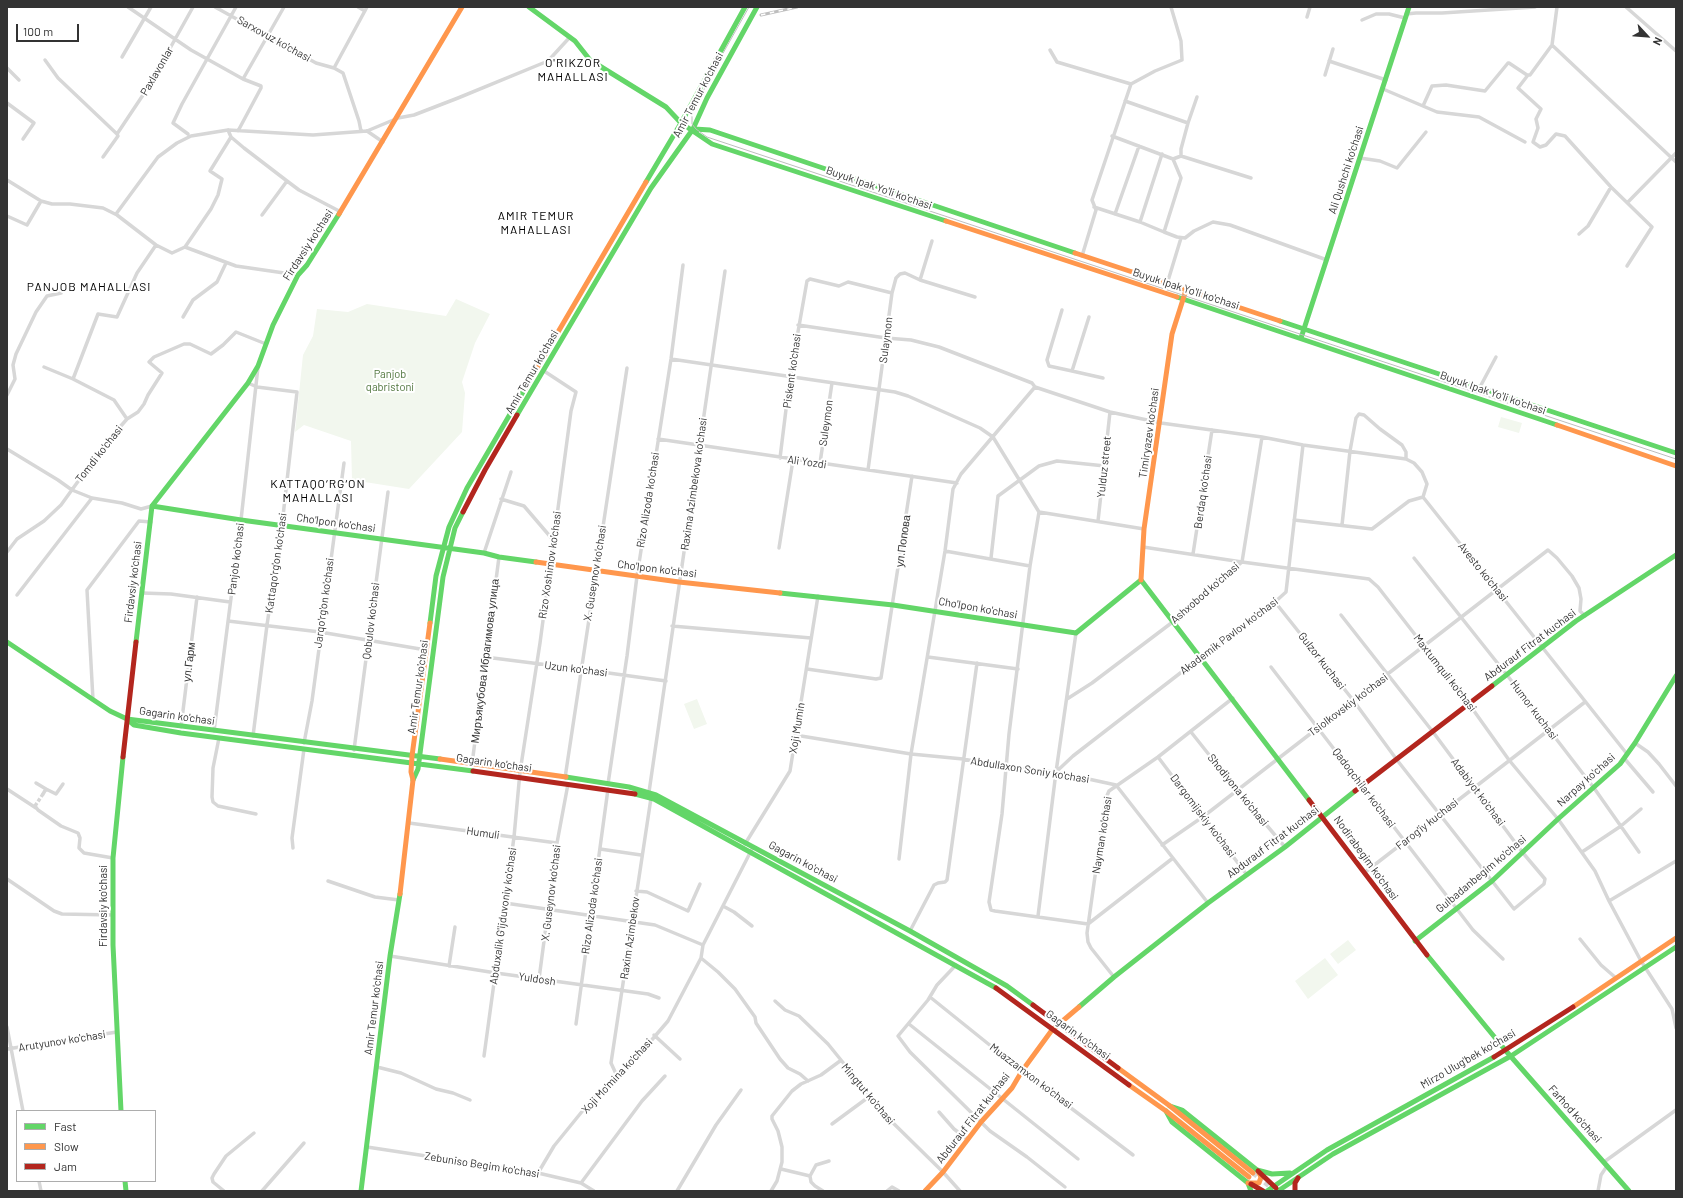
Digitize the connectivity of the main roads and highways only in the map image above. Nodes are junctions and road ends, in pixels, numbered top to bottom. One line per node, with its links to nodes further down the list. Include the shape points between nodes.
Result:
1 (462, 7): 16 (main road, Firdavsiy ko'chasi, via 341,212 298,276 248,383)
2 (529, 7): 6 (main road, via 570,37 590,60 666,107)
3 (745, 7): 6 (main road, Amir Temur ko'chasi)
4 (757, 7): 7 (main road, Amir Temur ko'chasi, via 707,98)
5 (1409, 7): 10 (main road, Ali Qushchi ko'chasi)
6 (681, 123): 7 (main road, Buyuk Ipak Yo'li ko'chasi); 12 (main road, Amir Temur ko'chasi)
7 (693, 129): 8 (main road, Buyuk Ipak Yo'li ko'chasi, via 712,130); 9 (main road, Buyuk Ipak Yo'li ko'chasi, via 712,144); 13 (main road, Amir Temur ko'chasi, via 651,188)
8 (1186, 290): 9 (main road, Timiryazev ko'chasi); 10 (main road, Buyuk Ipak Yo'li ko'chasi)
9 (1183, 298): 11 (main road, Buyuk Ipak Yo'li ko'chasi); 20 (main road, Timiryazev ko'chasi, via 1172,334 1144,529)
10 (1304, 330): 11 (main road, Ali Qushchi ko'chasi); 14 (main road, Buyuk Ipak Yo'li ko'chasi)
11 (1301, 338): 15 (main road, Buyuk Ipak Yo'li ko'chasi)
12 (512, 412): 13 (main road); 17 (main road, Amir Temur ko'chasi, via 468,488 449,527)
13 (518, 415): 18 (main road, Amir Temur ko'chasi, via 470,499)
14 (1676, 453)
15 (1676, 466)
16 (152, 506): 17 (main road, Cho'lpon ko'chasi); 23 (main road, Firdavsiy ko'chasi)
17 (443, 548): 18 (main road, Cho'lpon ko'chasi); 24 (main road, Amir Temur ko'chasi, via 436,576)
18 (449, 549): 20 (main road, Cho'lpon ko'chasi, via 679,582 935,611 1076,633); 25 (main road, Amir Temur ko'chasi)
19 (1676, 555): 31 (main road, Abdurauf Fitrat kuchasi, via 1576,621)
20 (1141, 580): 31 (main road, Nodirabegim ko'chasi)
21 (7, 642): 23 (main road, via 110,711)
22 (1676, 676): 32 (main road, Narpay ko'chasi, via 1620,764)
23 (127, 719): 24 (main road, Gagarin ko'chasi); 26 (main road, Gagarin ko'chasi, via 134,725); 40 (main road, Firdavsiy ko'chasi, via 113,858)
24 (412, 756): 25 (main road, Gagarin ko'chasi); 26 (main road, Amir Temur ko'chasi)
25 (419, 757): 27 (main road, Amir Temur ko'chasi); 28 (main road, Gagarin ko'chasi)
26 (412, 763): 27 (main road, Gagarin ko'chasi); 29 (main road, Amir Temur ko'chasi)
27 (418, 763): 28 (main road, Gagarin ko'chasi); 29 (main road, Amir Temur ko'chasi)
28 (520, 774): 30 (main road, Gagarin ko'chasi); 30 (main road, Gagarin ko'chasi, via 568,784)
29 (413, 780): 45 (main road, Amir Temur ko'chasi)
30 (608, 786): 36 (main road, Gagarin ko'chasi, via 649,792 754,847 1007,986); 37 (main road, Gagarin ko'chasi, via 650,798 751,852 1003,992)
31 (1323, 816): 34 (main road, Nodirabegim ko'chasi); 36 (main road, Abdurauf Fitrat kuchasi, via 1114,977)
32 (1557, 820): 34 (main road, Gulbadanbegim ko'chasi, via 1492,881)
33 (1676, 938): 38 (main road, Mirzo Ulug'bek ko'chasi)
34 (1415, 941): 38 (main road, Nodirabegim ko'chasi)
35 (1676, 947): 39 (main road, Mirzo Ulug'bek ko'chasi)
36 (1060, 1025): 37 (main road, Abdurauf Fitrat kuchasi); 42 (main road, Gagarin ko'chasi, via 1170,1106 1182,1110)
37 (1052, 1030): 42 (main road, Gagarin ko'chasi, via 1166,1111 1172,1122); 46 (main road, Abdurauf Fitrat kuchasi, via 1012,1088 981,1122)
38 (1506, 1051): 39 (main road, Farhod ko'chasi); 41 (main road, Mirzo Ulug'bek ko'chasi, via 1327,1150)
39 (1511, 1056): 43 (main road, Mirzo Ulug'bek ko'chasi); 52 (main road, Farhod ko'chasi)
40 (121, 1110)
41 (1292, 1173): 42 (main road); 44 (main road, Mirzo Ulug'bek ko'chasi)
42 (1252, 1176): 44 (main road); 47 (main road); 48 (main road)
43 (1299, 1176): 50 (main road, Mirzo Ulug'bek ko'chasi); 51 (main road, via 1295,1183)
44 (1273, 1186): 49 (main road, Mirzo Ulug'bek ko'chasi); 50 (main road)
45 (361, 1191)
46 (926, 1191)
47 (1251, 1191)
48 (1263, 1191)
49 (1267, 1191)
50 (1279, 1191)
51 (1295, 1191)
52 (1629, 1191)

